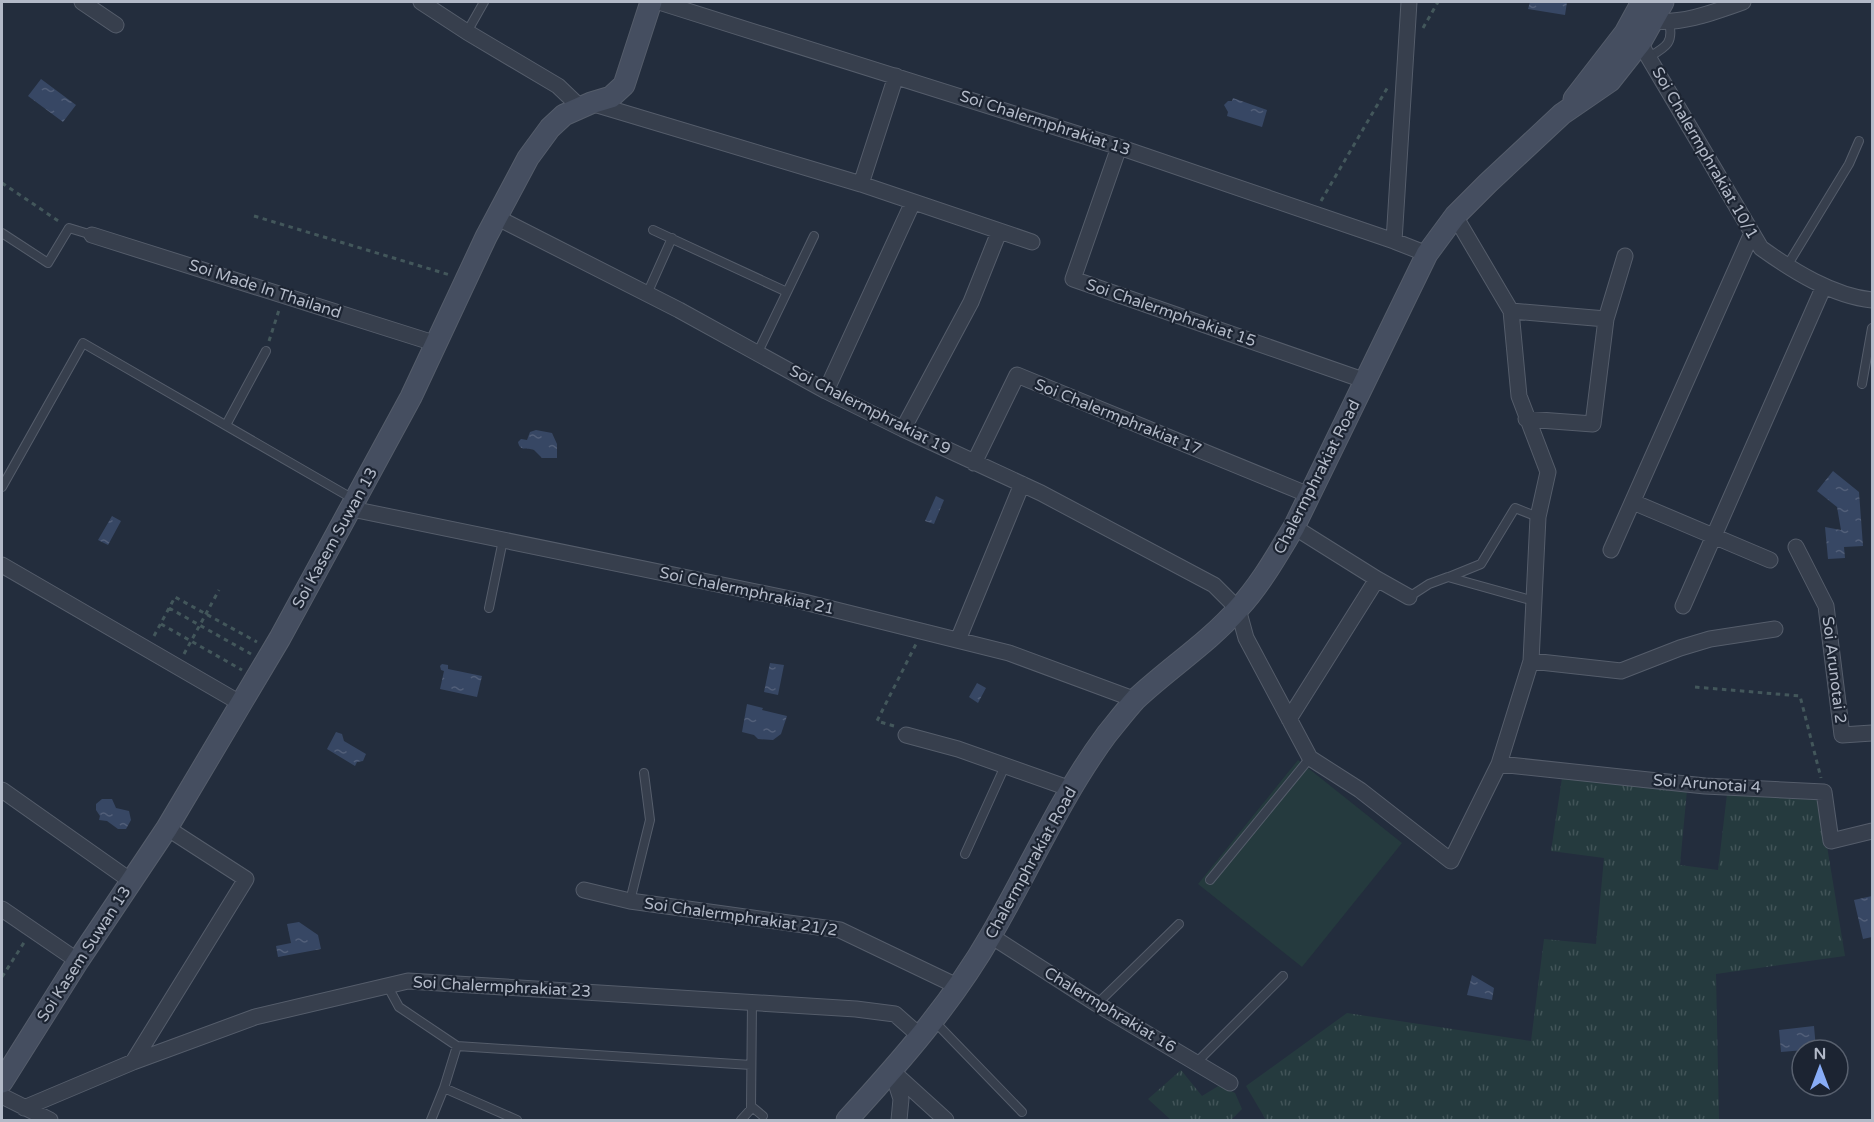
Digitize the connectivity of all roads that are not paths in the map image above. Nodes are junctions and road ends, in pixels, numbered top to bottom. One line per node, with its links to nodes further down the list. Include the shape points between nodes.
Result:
1 (82, 2): 10 (street)
2 (421, 2): 11 (street)
3 (484, 2): 11 (lane)
4 (651, 2): 14 (main road, Soi Kasem Suwan 13, via 624,85 611,97)
5 (659, 2): 13 (street, Soi Chalermphrakiat 13)
6 (1409, 2): 29 (street)
7 (1642, 2): 15 (main road, Chalermphrakiat Road, via 1625,33)
8 (1743, 2): 9 (street, via 1698,16)
9 (1662, 15): 12 (main road, Chalermphrakiat Road)
10 (116, 25)
11 (467, 32): 14 (street)
12 (1644, 50): 15 (main road, Chalermphrakiat Road, via 1610,81); 25 (street, Soi Chalermphrakiat 10/1)
13 (896, 76): 17 (street, Soi Chalermphrakiat 13); 18 (street)
14 (586, 106): 18 (street); 21 (main road, Soi Kasem Suwan 13, via 550,128 528,158)
15 (1562, 114): 20 (main road, Chalermphrakiat Road)
16 (1859, 141): 33 (lane)
17 (1119, 147): 29 (street, Soi Chalermphrakiat 13); 44 (street, Soi Chalermphrakiat 15, via 1073,279)
18 (861, 184): 19 (street)
19 (913, 202): 23 (street); 46 (street)
20 (1455, 216): 31 (main road, Chalermphrakiat Road); 38 (street)
21 (496, 217): 36 (street, Soi Chalermphrakiat 19); 41 (main road, Soi Kasem Suwan 13)
22 (653, 230): 28 (lane)
23 (999, 232): 30 (street); 49 (street, via 971,302)
24 (2, 233): 26 (lane, via 48,263 69,228)
25 (1752, 233): 33 (street, Soi Chalermphrakiat 10/1, via 1761,248); 54 (street)
26 (92, 235): 41 (street, Soi Made In Thailand)
27 (814, 236): 35 (lane)
28 (672, 238): 35 (lane); 36 (lane)
29 (1394, 241): 31 (street, Soi Chalermphrakiat 13)
30 (1032, 242)
31 (1427, 254): 44 (main road, Chalermphrakiat Road)
32 (1625, 256): 39 (street)
33 (1787, 267): 34 (street, Soi Chalermphrakiat 10/1)
34 (1824, 286): 37 (street, Soi Chalermphrakiat 10/1); 58 (street)
35 (788, 292): 43 (lane)
36 (647, 294): 43 (street, Soi Chalermphrakiat 19)
37 (1872, 300)
38 (1511, 311): 39 (street); 47 (street, via 1519,396)
39 (1606, 319): 47 (street, via 1593,424)
40 (1872, 328): 45 (lane)
41 (437, 344): 55 (main road, Soi Kasem Suwan 13)
42 (266, 351): 48 (lane)
43 (758, 352): 46 (street, Soi Chalermphrakiat 19)
44 (1366, 381): 53 (main road, Chalermphrakiat Road)
45 (1862, 384)
46 (826, 391): 49 (street, Soi Chalermphrakiat 19)
47 (1526, 419): 56 (street, via 1548,472)
48 (226, 425): 52 (lane, via 83,343); 55 (lane)
49 (903, 429): 50 (street, Soi Chalermphrakiat 19)
50 (974, 463): 51 (street, Soi Chalermphrakiat 19); 53 (street, Soi Chalermphrakiat 17, via 1017,375)
51 (1022, 484): 70 (street, Soi Chalermphrakiat 19, via 1214,585); 72 (street)
52 (2, 487)
53 (1309, 495): 57 (main road, Chalermphrakiat Road)
54 (1633, 502): 58 (street); 61 (street)
55 (354, 505): 59 (street, Soi Chalermphrakiat 21); 75 (main road, Soi Kasem Suwan 13)
56 (1538, 517): 64 (lane, via 1515,508 1481,564); 67 (street)
57 (1294, 526): 65 (street); 70 (main road, Chalermphrakiat Road, via 1271,566)
58 (1714, 537): 62 (street); 68 (street)
59 (503, 540): 69 (lane); 72 (street, Soi Chalermphrakiat 21, via 756,591)
60 (1796, 547): 77 (street, Soi Arunotai 2, via 1826,606 1842,735)
61 (1611, 550)
62 (1770, 560)
63 (2, 565): 75 (street)
64 (1448, 577): 66 (lane); 67 (lane)
65 (1377, 579): 66 (street); 76 (street)
66 (1409, 597)
67 (1534, 602): 73 (street)
68 (1683, 606)
69 (489, 608)
70 (1238, 609): 74 (main road, Chalermphrakiat Road); 76 (street, via 1246,638)
71 (1775, 629): 73 (street, via 1710,639 1621,671)
72 (958, 640): 74 (street, Soi Chalermphrakiat 21, via 1009,653)
73 (1531, 661): 80 (street)
74 (1136, 700): 83 (main road, Chalermphrakiat Road)
75 (240, 703): 85 (main road, Soi Kasem Suwan 13)
76 (1289, 719): 79 (street)
77 (1872, 733)
78 (906, 735): 81 (street)
79 (1310, 758): 80 (street, via 1360,790 1451,861); 88 (lane)
80 (1499, 764): 86 (street, Soi Arunotai 4, via 1706,786 1824,792 1831,841)
81 (1005, 766): 83 (street); 87 (lane)
82 (644, 773): 91 (lane, via 651,820)
83 (1071, 789): 94 (main road, Chalermphrakiat Road)
84 (2, 790): 89 (street)
85 (167, 828): 89 (main road, Soi Kasem Suwan 13); 103 (street, via 246,879)
86 (1872, 831)
87 (965, 854)
88 (1210, 880)
89 (131, 881): 95 (main road, Soi Kasem Suwan 13)
90 (584, 890): 91 (street, Soi Chalermphrakiat 21/2)
91 (630, 901): 98 (street, Soi Chalermphrakiat 21/2, via 840,930)
92 (2, 909): 95 (street)
93 (1179, 924): 100 (lane)
94 (991, 936): 98 (main road, Chalermphrakiat Road); 100 (street, Chalermphrakiat 16)
95 (78, 961): 107 (main road, Soi Kasem Suwan 13)
96 (1282, 976): 104 (lane)
97 (387, 985): 99 (street, Soi Chalermphrakiat 23, via 408,981); 102 (lane, via 399,1007); 103 (street, Soi Chalermphrakiat 23, via 255,1017)
98 (959, 987): 101 (main road, Chalermphrakiat Road)
99 (752, 1002): 101 (street, Soi Chalermphrakiat 23, via 896,1014); 105 (lane)
100 (1097, 1004): 104 (street, Chalermphrakiat 16)
101 (926, 1028): 106 (main road, Chalermphrakiat Road); 113 (lane)
102 (457, 1046): 105 (lane); 109 (lane)
103 (134, 1062): 112 (street, Soi Chalermphrakiat 23)
104 (1197, 1062): 108 (street, Chalermphrakiat 16)
105 (751, 1065): 111 (lane)
106 (892, 1071): 119 (main road, Chalermphrakiat Road); 120 (street, via 901,1099); 121 (street)
107 (2, 1083)
108 (1230, 1083)
109 (444, 1088): 116 (lane); 117 (lane)
110 (2, 1096): 112 (street)
111 (751, 1106): 114 (lane); 118 (lane)
112 (24, 1108): 115 (street)
113 (1022, 1112)
114 (763, 1116)
115 (50, 1120)
116 (430, 1120)
117 (518, 1120)
118 (741, 1120)
119 (847, 1120)
120 (899, 1120)
121 (946, 1120)

